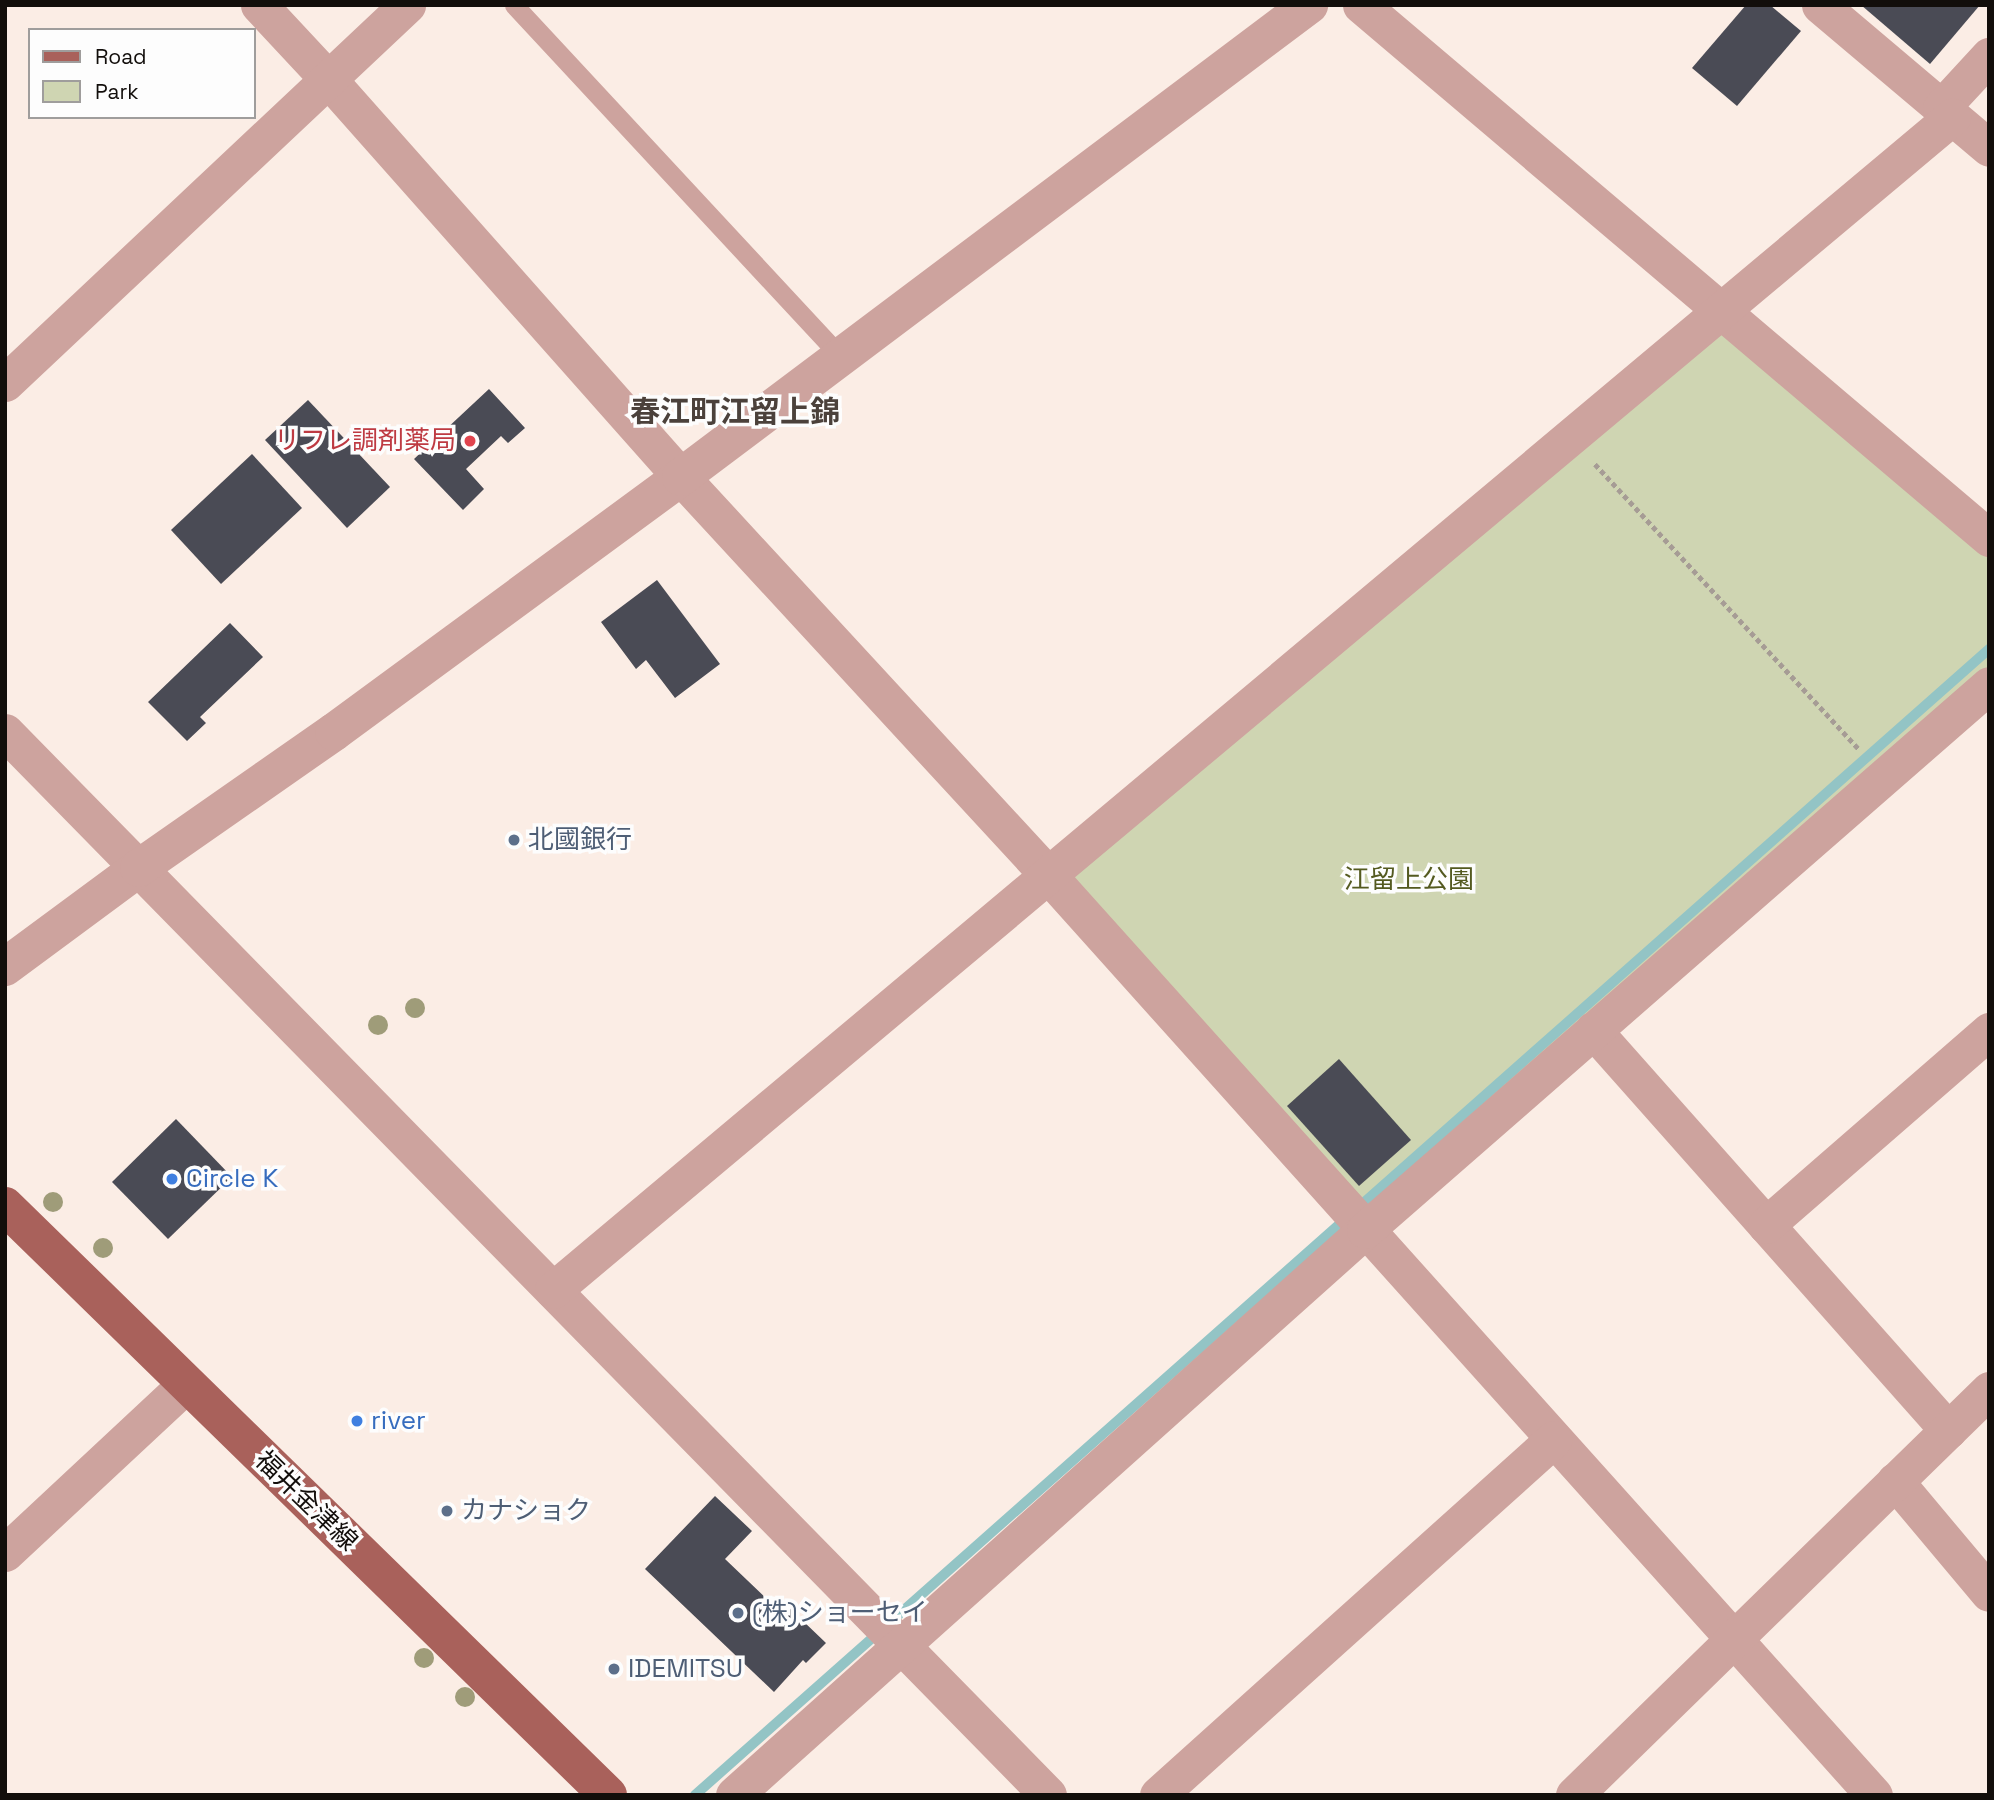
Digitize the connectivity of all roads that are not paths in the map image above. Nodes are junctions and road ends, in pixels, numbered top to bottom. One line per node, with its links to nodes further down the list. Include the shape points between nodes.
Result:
1 (259, 5): 8 (street)
2 (407, 5): 8 (street)
3 (514, 5): 12 (lane)
4 (1309, 5): 12 (street)
5 (1361, 5): 11 (street)
6 (1820, 5): 9 (street)
7 (1989, 56): 9 (street)
8 (328, 79): 13 (street); 14 (street)
9 (1947, 113): 10 (street); 11 (street)
10 (1989, 148)
11 (1722, 310): 15 (street); 19 (street)
12 (841, 357): 14 (street)
13 (5, 383)
14 (681, 477): 18 (street, via 334,732); 19 (street)
15 (1989, 538)
16 (1989, 684): 21 (street)
17 (5, 733): 18 (street)
18 (139, 868): 20 (street); 26 (street)
19 (1049, 876): 25 (street); 26 (street)
20 (5, 967)
21 (1593, 1030): 24 (street); 25 (street)
22 (1989, 1031): 24 (street)
23 (5, 1206): 27 (main road, 福井金津線)
24 (1766, 1225): 29 (street)
25 (1365, 1230): 30 (street); 35 (street)
26 (553, 1290): 35 (street)
27 (186, 1384): 32 (street); 36 (main road, 福井金津線)
28 (1989, 1390): 29 (street)
29 (1948, 1430): 31 (street)
30 (1554, 1439): 34 (street); 39 (street)
31 (1895, 1481): 33 (street); 34 (street)
32 (5, 1553)
33 (1989, 1593)
34 (1733, 1638): 40 (street); 41 (street)
35 (900, 1644): 37 (street); 38 (street)
36 (608, 1795)
37 (734, 1795)
38 (1048, 1795)
39 (1158, 1795)
40 (1574, 1795)
41 (1874, 1795)

